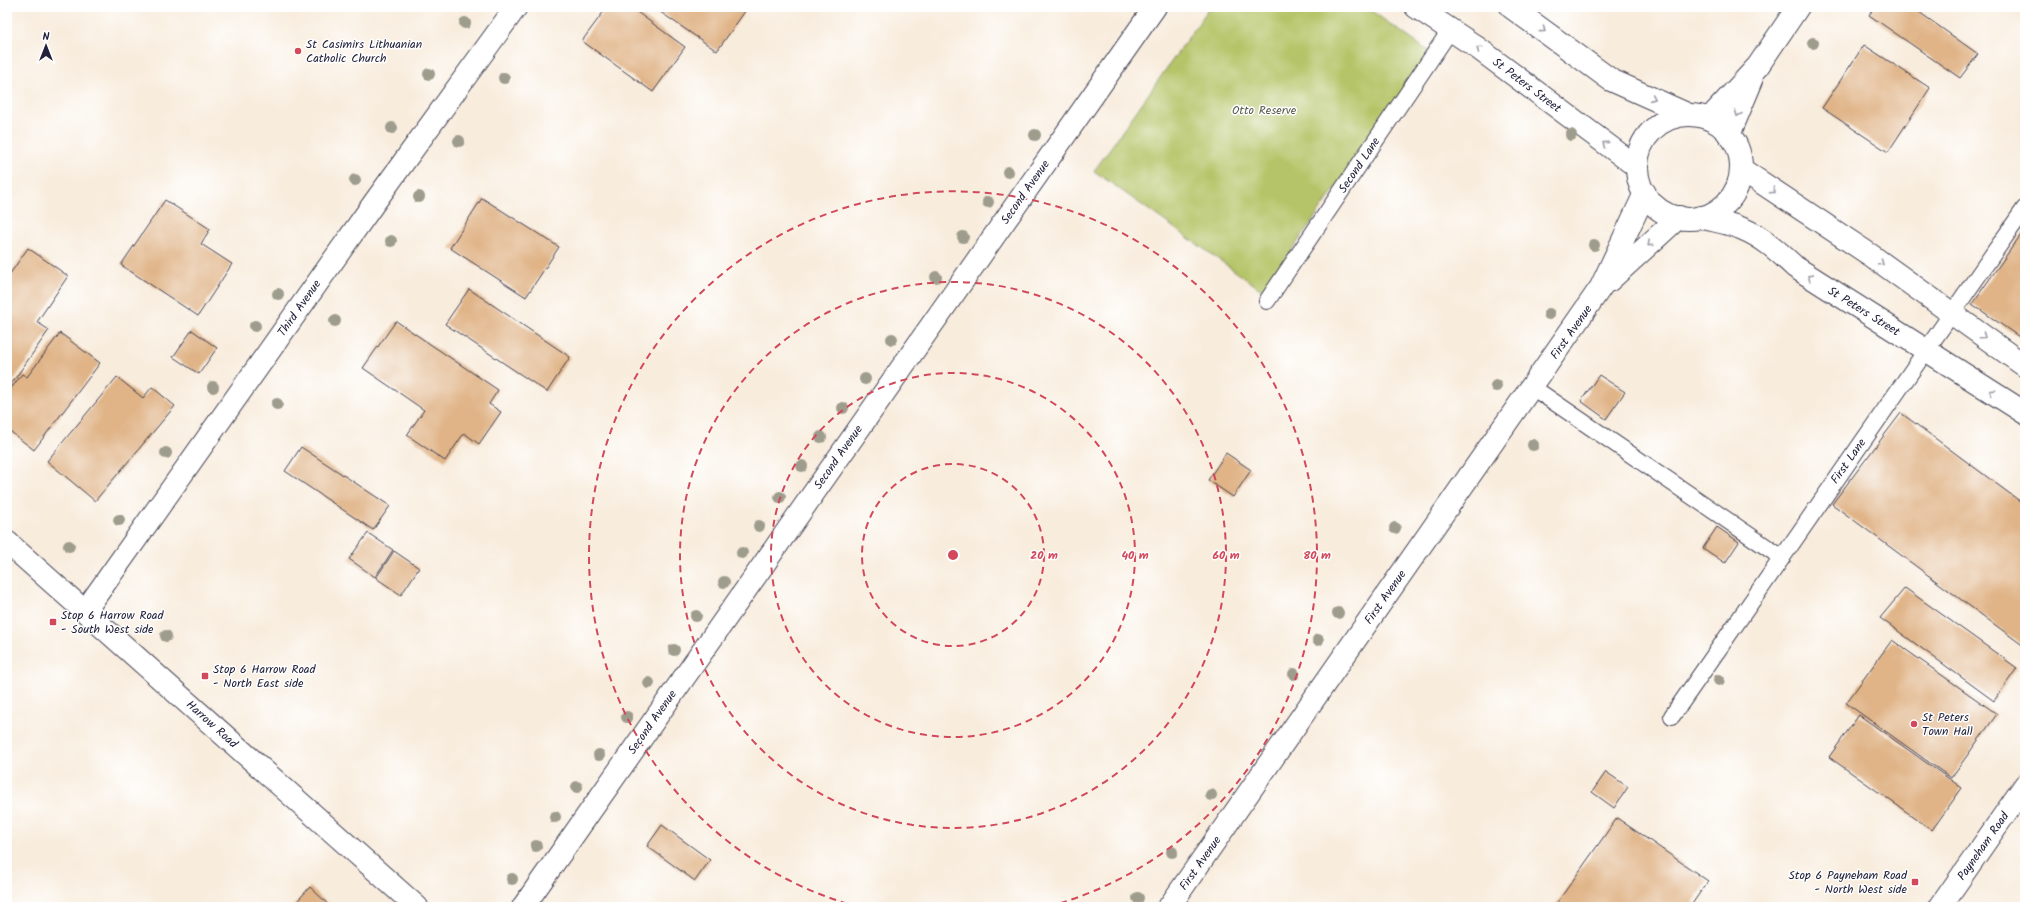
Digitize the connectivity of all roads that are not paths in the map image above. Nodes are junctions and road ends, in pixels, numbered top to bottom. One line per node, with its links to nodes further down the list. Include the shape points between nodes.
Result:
1 (516, 7): 24 (street, Third Avenue)
2 (1155, 7): 28 (street, Second Avenue)
3 (1416, 7): 6 (street, St Peters Street)
4 (1511, 7): 8 (street, one-way to 8, via 1611,80)
5 (1798, 7): 7 (street)
6 (1451, 29): 10 (street, St Peters Street, one-way to 6); 16 (lane, Second Lane)
7 (1758, 66): 8 (street); 9 (street, one-way to 9)
8 (1699, 117): 9 (street, via 1726,130); 10 (street, via 1667,120 1652,130 1640,149)
9 (1729, 135): 11 (street, via 1738,148)
10 (1637, 167): 12 (street, via 1640,185)
11 (1741, 169): 14 (street, via 1736,189 1726,204 1708,216); 17 (street, one-way to 17, via 1872,256)
12 (1645, 193): 14 (street, via 1655,207 1671,216); 15 (street, First Avenue)
13 (2025, 208): 17 (lane, First Lane)
14 (1690, 217): 15 (street, First Avenue, one-way to 15); 18 (street, St Peters Street, one-way to 14, via 1795,267 1758,236 1741,228)
15 (1601, 288): 20 (street, First Avenue)
16 (1267, 301)
17 (1951, 314): 18 (lane, First Lane); 19 (street, one-way to 19)
18 (1926, 350): 21 (street, St Peters Street, one-way to 18); 23 (lane, First Lane)
19 (2025, 366)
20 (1532, 387): 23 (lane); 29 (street, First Avenue)
21 (2025, 413)
22 (7, 542): 24 (street, Harrow Road)
23 (1781, 557): 25 (lane, First Lane)
24 (85, 611): 27 (street, Harrow Road)
25 (1672, 716)
26 (2025, 785): 30 (street, Payneham Road)
27 (417, 907)
28 (522, 907)
29 (1169, 907)
30 (1940, 907)

